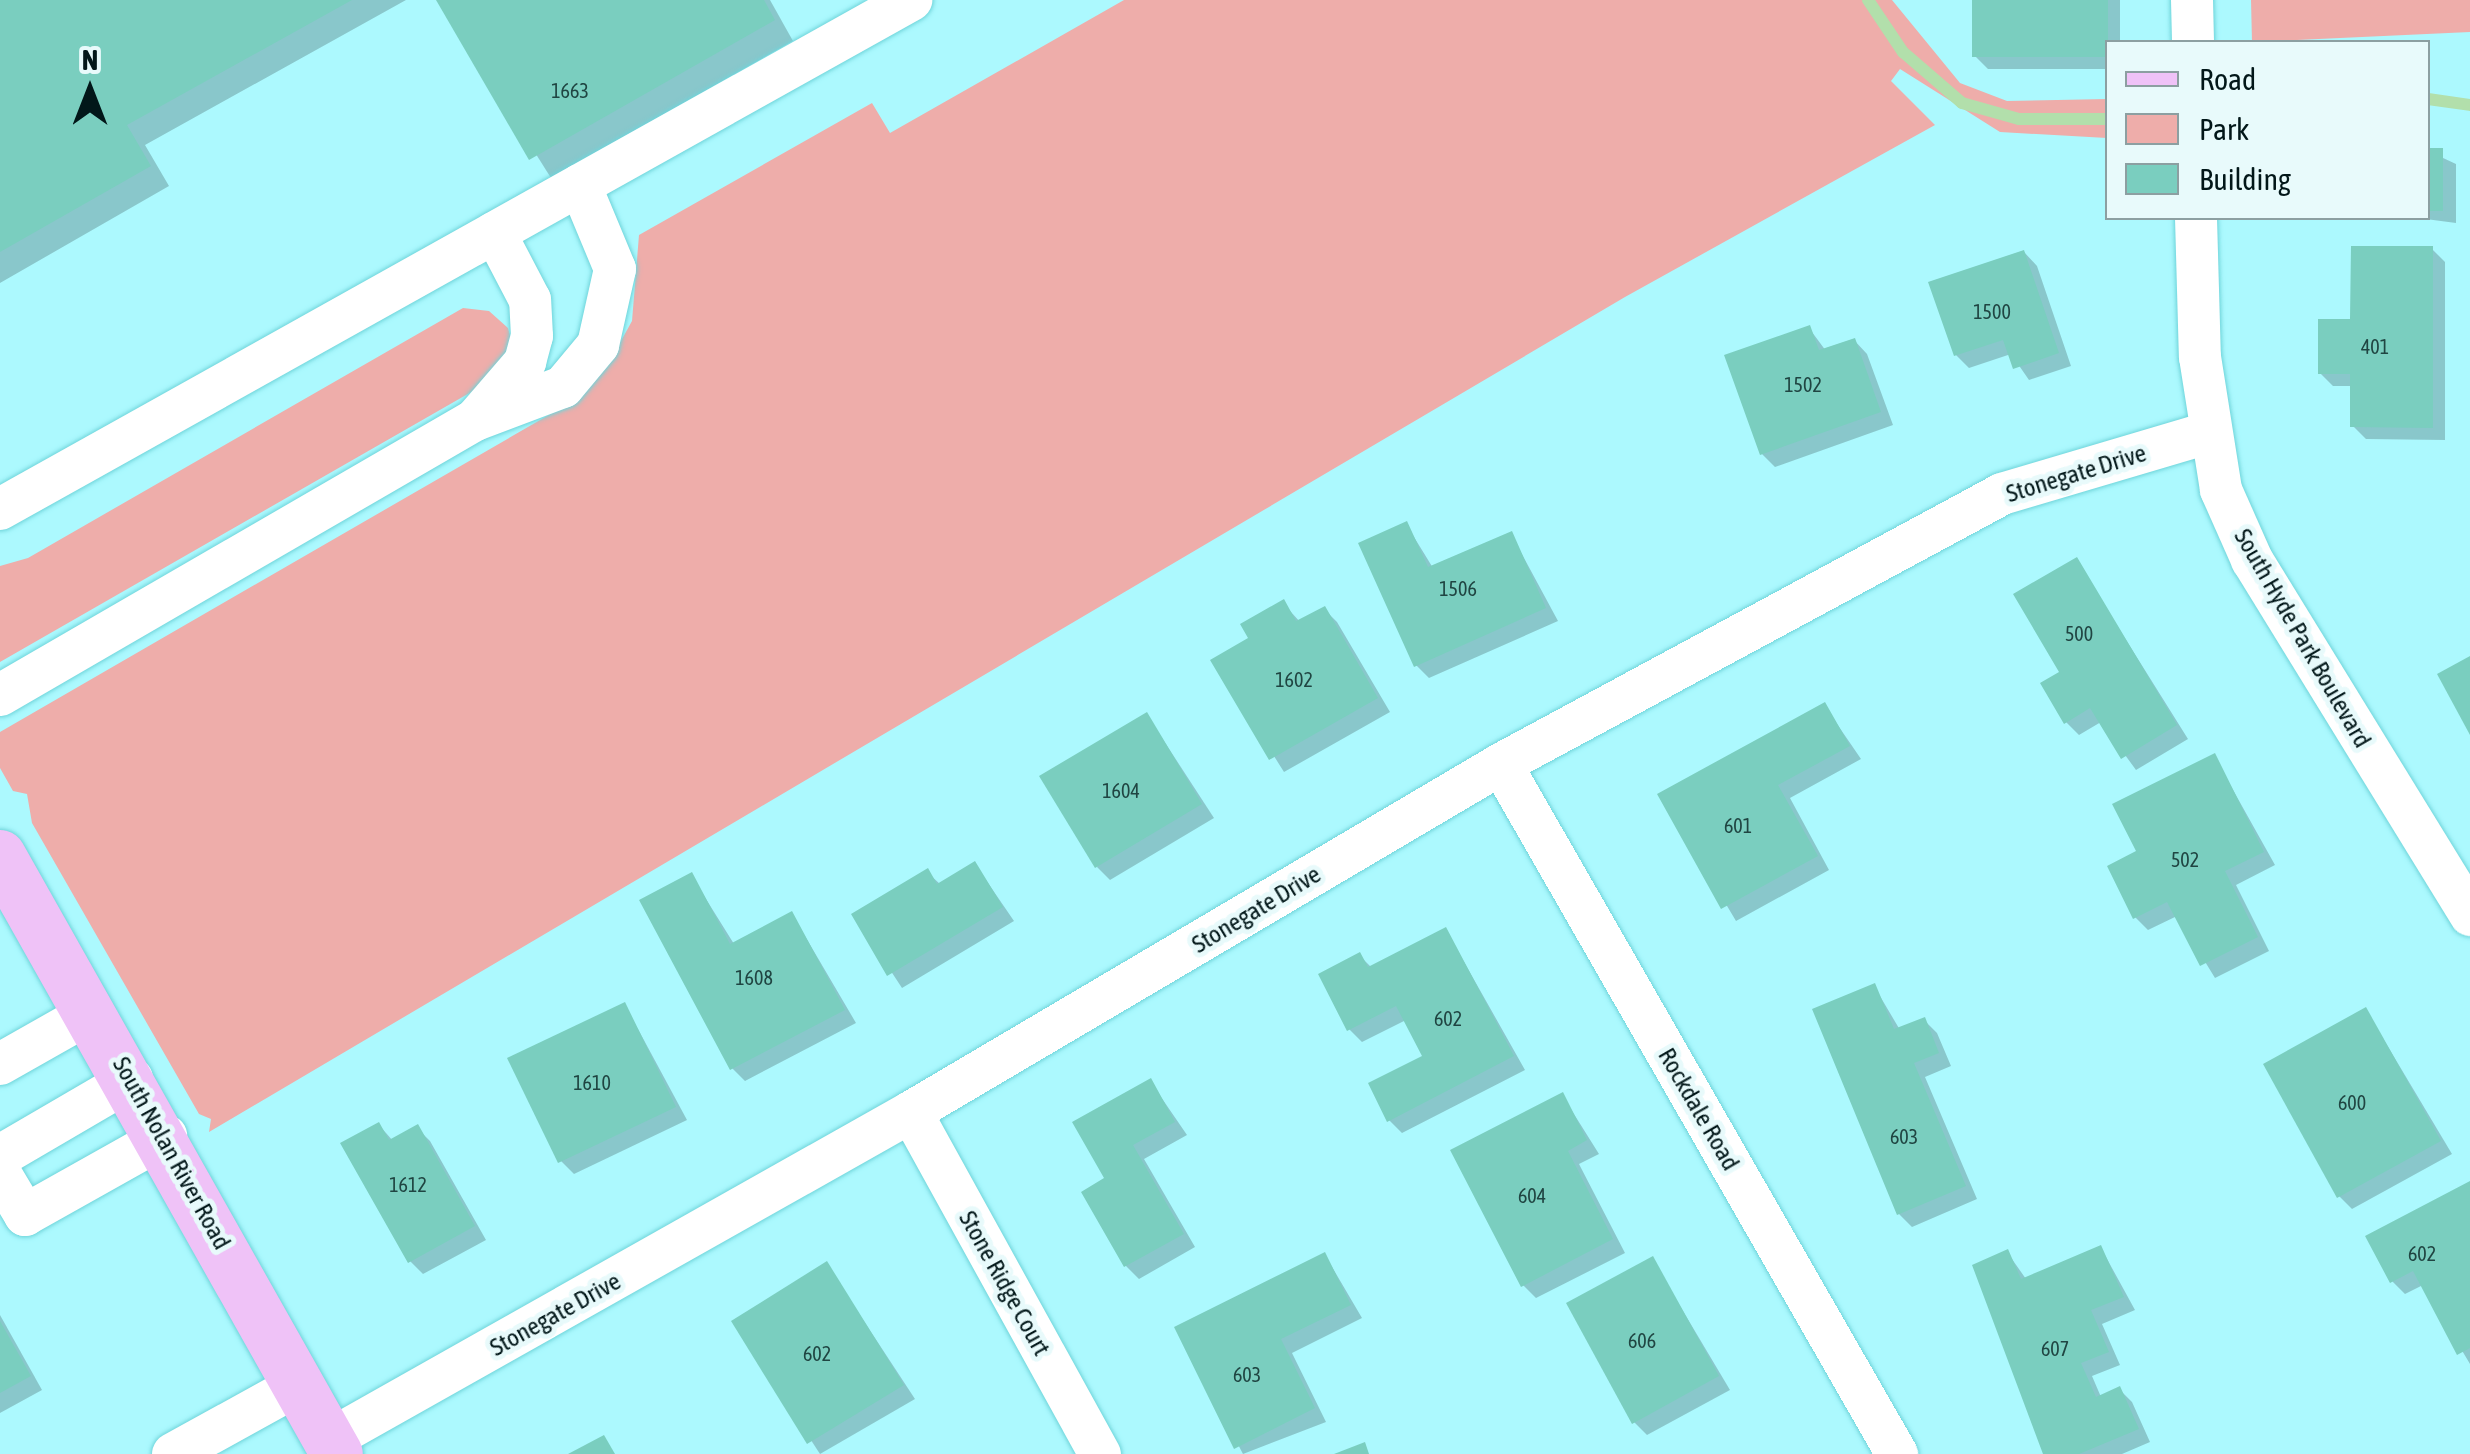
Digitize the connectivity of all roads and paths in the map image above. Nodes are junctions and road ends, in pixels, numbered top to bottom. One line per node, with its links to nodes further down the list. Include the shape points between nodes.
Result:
1 (911, 0): 4 (street)
2 (2192, 0): 3 (street)
3 (2193, 40)
4 (580, 185): 6 (street); 7 (street, via 615,270 598,345 563,387)
5 (2196, 220): 8 (street, South Hyde Park Boulevard)
6 (495, 232): 7 (street, via 530,300 532,336 525,362); 9 (street)
7 (475, 420): 10 (street)
8 (2208, 433): 11 (street, Stonegate Drive, via 2002,494); 13 (street, South Hyde Park Boulevard, via 2252,560)
9 (0, 509)
10 (0, 694)
11 (1501, 764): 17 (street, Stonegate Drive); 25 (street, Rockdale Road)
12 (3, 868): 14 (main road, South Nolan River Road)
13 (2470, 915)
14 (92, 1012): 15 (street); 16 (main road, South Nolan River Road)
15 (0, 1064)
16 (132, 1079): 18 (main road, South Nolan River Road); 19 (street)
17 (911, 1112): 22 (street, Stonegate Drive); 24 (street, Stone Ridge Court)
18 (166, 1136): 20 (street, via 25,1215); 21 (main road, South Nolan River Road)
19 (0, 1156)
20 (0, 1173)
21 (296, 1386): 22 (main road, South Nolan River Road); 23 (street)
22 (333, 1447)
23 (173, 1454)
24 (1100, 1454)
25 (1897, 1454)

